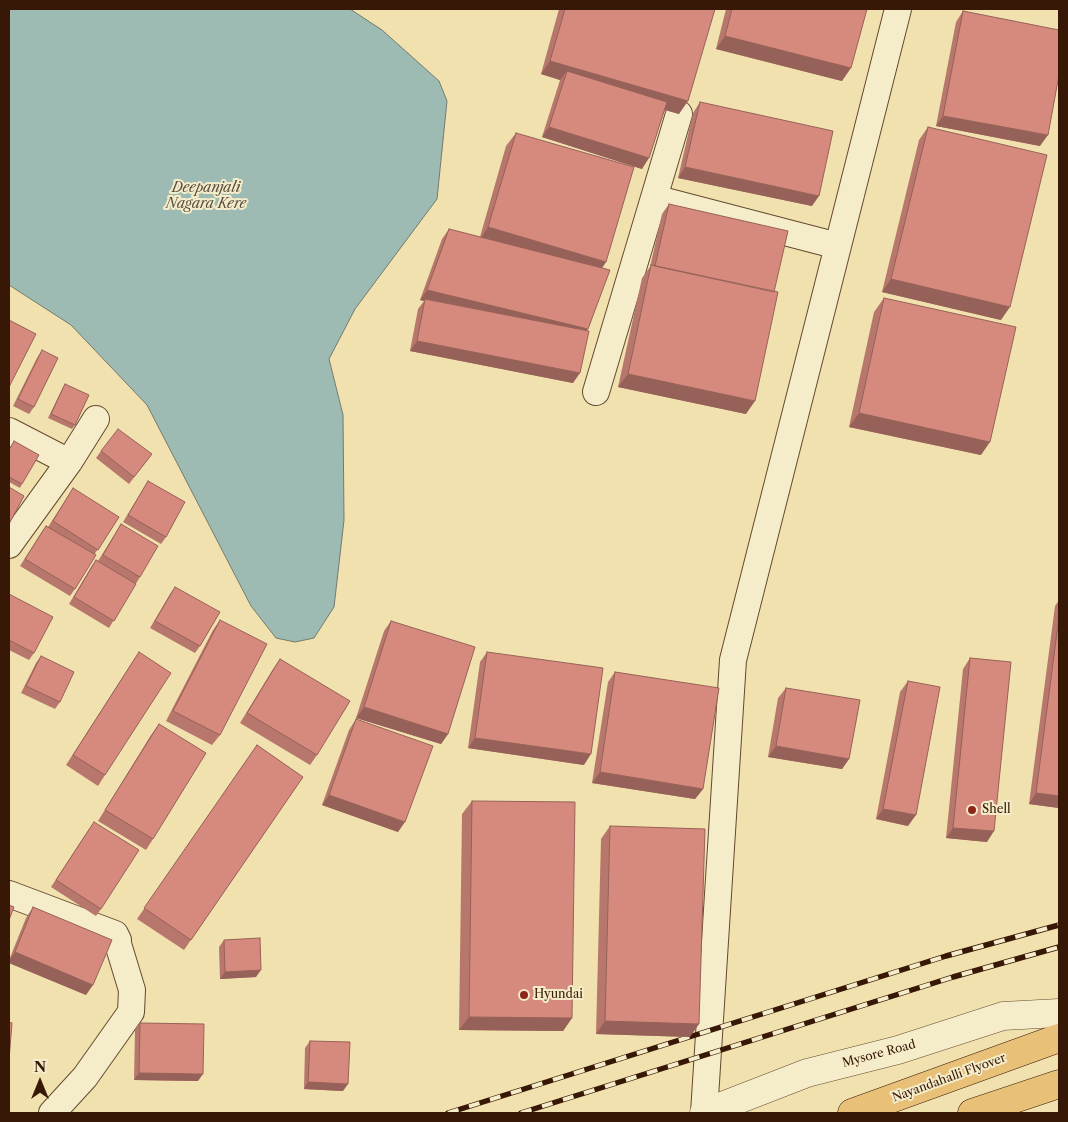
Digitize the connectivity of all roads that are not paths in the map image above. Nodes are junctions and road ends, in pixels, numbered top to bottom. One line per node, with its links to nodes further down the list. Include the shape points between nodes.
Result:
1 (898, 9): 4 (street)
2 (679, 114): 3 (street)
3 (654, 198): 4 (street); 5 (street)
4 (838, 246): 15 (street, via 733,660)
5 (596, 392)
6 (96, 419): 8 (street)
7 (9, 431): 8 (street)
8 (69, 462): 9 (street)
9 (9, 545)
10 (9, 894): 14 (street, via 116,937 132,990 131,1012 85,1077)
11 (1059, 1012): 15 (street, Mysore Road, via 1003,1016 898,1050 807,1073)
12 (1059, 1038): 16 (highway, Nayandahalli Flyover)
13 (1059, 1084): 17 (highway)
14 (52, 1113)
15 (704, 1113)
16 (852, 1113)
17 (972, 1113)

